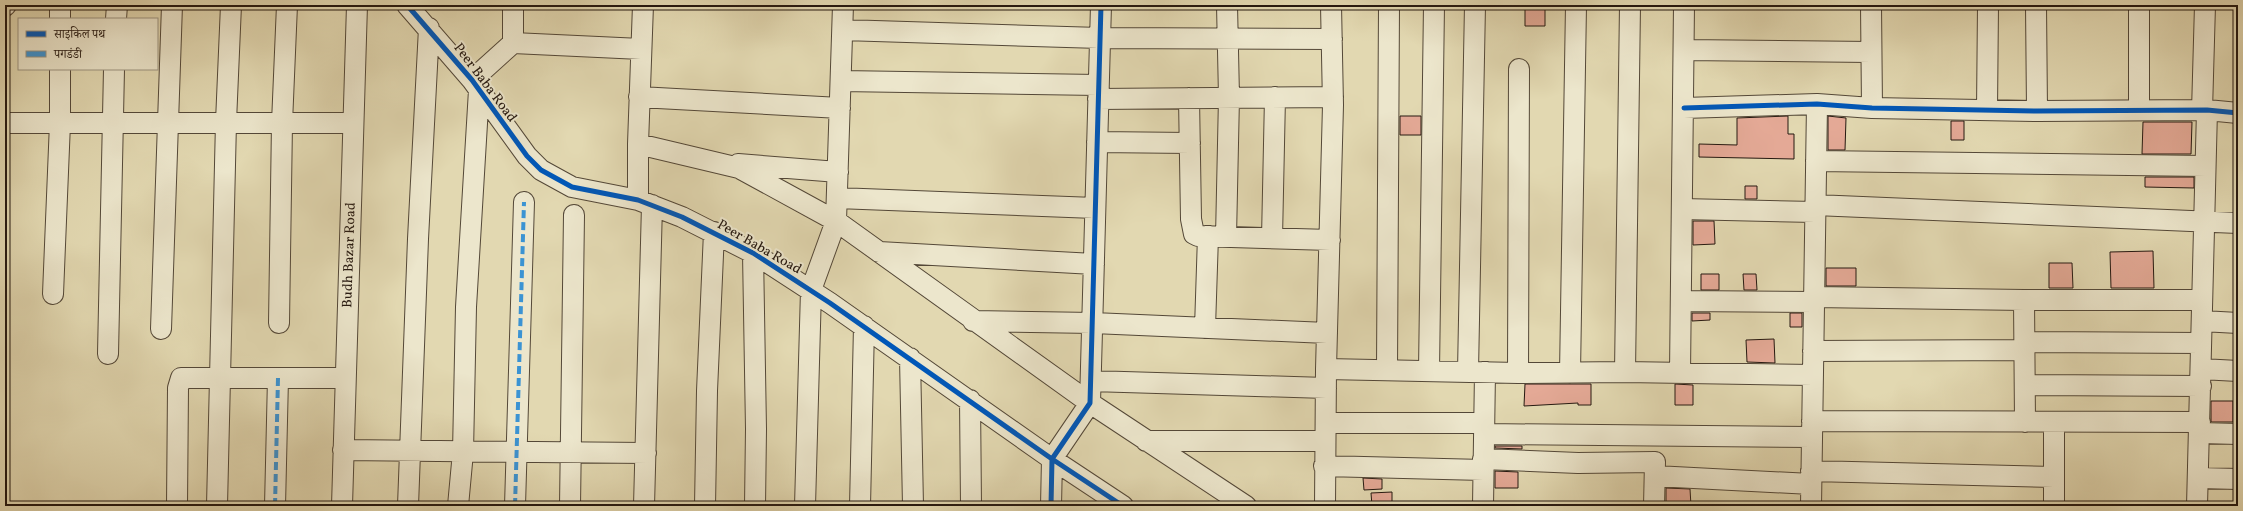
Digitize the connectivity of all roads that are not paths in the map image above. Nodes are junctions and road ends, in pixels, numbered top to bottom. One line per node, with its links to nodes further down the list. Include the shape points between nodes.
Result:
1 (60, 5): 26 (street)
2 (117, 5): 27 (street)
3 (172, 5): 59 (street)
4 (231, 5): 60 (street)
5 (287, 5): 61 (street)
6 (357, 5): 63 (street, Budh Bazar Road)
7 (407, 5): 28 (street, Peer Baba Road)
8 (497, 5): 25 (street)
9 (643, 5): 34 (street)
10 (843, 5): 29 (street)
11 (1101, 5): 30 (street)
12 (1227, 5): 31 (street)
13 (1331, 5): 32 (street)
14 (1389, 5): 108 (street)
15 (1434, 5): 109 (street)
16 (1475, 5): 111 (street)
17 (1576, 5): 114 (street)
18 (1630, 5): 112 (street)
19 (1684, 5): 35 (street)
20 (1871, 5): 36 (street)
21 (1988, 5): 52 (street)
22 (2036, 5): 55 (street)
23 (2139, 5): 53 (street)
24 (2205, 5): 54 (street)
25 (513, 14): 33 (street)
26 (60, 18)
27 (116, 18)
28 (429, 28): 41 (street, Peer Baba Road); 136 (street, via 418,239)
29 (843, 30): 30 (street); 40 (street)
30 (1100, 38): 31 (street); 42 (street)
31 (1228, 38): 32 (street); 44 (street)
32 (1332, 39): 46 (street)
33 (512, 43): 34 (street); 41 (street)
34 (641, 49): 43 (street)
35 (1684, 50): 36 (street); 50 (street)
36 (1871, 52): 51 (street)
37 (1519, 69): 113 (street)
38 (60, 70): 58 (street)
39 (114, 70): 62 (street)
40 (841, 81): 42 (street); 49 (street)
41 (475, 85): 73 (street, Peer Baba Road, via 527,156 541,170 572,187); 137 (street)
42 (1098, 92): 47 (street); 64 (street)
43 (639, 97): 49 (street); 66 (street)
44 (1229, 97): 45 (street); 47 (street); 82 (street)
45 (1275, 97): 46 (street); 83 (street)
46 (1333, 97): 84 (street)
47 (1189, 98): 65 (street)
48 (1816, 104): 50 (street); 51 (street); 67 (street)
49 (840, 108): 70 (street)
50 (1684, 108): 75 (street)
51 (1872, 108): 52 (street)
52 (1987, 110): 55 (street)
53 (2139, 110): 54 (street); 55 (street)
54 (2204, 110): 56 (street); 69 (street)
55 (2037, 111)
56 (2238, 113)
57 (5, 122): 58 (street)
58 (60, 122): 62 (street); 89 (street)
59 (168, 122): 60 (street); 62 (street); 101 (street)
60 (226, 122): 61 (street); 121 (street)
61 (282, 122): 63 (street); 96 (street)
62 (112, 123): 106 (street)
63 (352, 123): 118 (street, Budh Bazar Road)
64 (1097, 142): 65 (street); 74 (street)
65 (1190, 143): 82 (street, via 1192,230 1198,236)
66 (638, 144): 68 (street); 73 (street)
67 (1816, 161): 69 (street); 76 (street)
68 (720, 163): 70 (street); 78 (street, via 740,168)
69 (2205, 166): 79 (street)
70 (838, 172): 71 (street)
71 (837, 198): 74 (street); 78 (street)
72 (524, 202): 138 (street)
73 (645, 202): 81 (street, Peer Baba Road); 140 (street)
74 (1096, 208): 87 (street)
75 (1682, 209): 76 (street); 93 (street)
76 (1815, 209): 79 (street); 90 (street)
77 (574, 215): 139 (street)
78 (836, 221): 85 (street); 88 (street)
79 (2205, 222): 80 (street); 92 (street)
80 (2238, 223)
81 (714, 232): 86 (street, Peer Baba Road); 159 (street)
82 (1217, 236): 83 (street); 100 (street)
83 (1272, 238): 84 (street)
84 (1330, 240): 102 (street)
85 (879, 252): 87 (street); 94 (street)
86 (753, 253): 88 (street, Peer Baba Road); 160 (street)
87 (1094, 264): 97 (street)
88 (812, 290): 99 (street, Peer Baba Road); 161 (street)
89 (53, 294)
90 (1814, 300): 91 (street); 93 (street); 105 (street)
91 (2024, 300): 92 (street); 104 (street)
92 (2202, 300): 95 (street)
93 (1681, 301): 115 (street)
94 (973, 321): 97 (street); 125 (street)
95 (2202, 321): 98 (street); 103 (street)
96 (279, 323)
97 (1093, 323): 100 (street); 122 (street)
98 (2238, 323)
99 (864, 326): 107 (street, Peer Baba Road); 162 (street)
100 (1205, 328): 102 (street)
101 (161, 329)
102 (1327, 333): 119 (street)
103 (2201, 343): 104 (street); 120 (street)
104 (2025, 346): 105 (street); 123 (street)
105 (1813, 351): 116 (street)
106 (108, 354)
107 (910, 358): 124 (street, Peer Baba Road); 163 (street)
108 (1387, 370): 109 (street); 119 (street)
109 (1429, 371): 111 (street)
110 (2238, 371): 120 (street)
111 (1476, 372): 113 (street); 129 (street)
112 (1625, 372): 114 (street); 115 (street)
113 (1518, 373): 114 (street)
114 (1570, 373)
115 (1680, 373): 116 (street)
116 (1813, 376): 130 (street)
117 (278, 378): 118 (street); 121 (street); 152 (street)
118 (344, 378): 135 (street, Budh Bazar Road)
119 (1326, 378): 122 (street); 131 (street)
120 (2201, 378): 123 (street); 128 (street)
121 (219, 379): 150 (street, via 182,378 179,381); 151 (street)
122 (1091, 381): 125 (street)
123 (2025, 385): 126 (street)
124 (970, 400): 141 (street, Peer Baba Road); 164 (street)
125 (1090, 404): 134 (street); 141 (street)
126 (2025, 422): 127 (street); 130 (street)
127 (2054, 422): 128 (street); 146 (street)
128 (2200, 427): 132 (street); 147 (street)
129 (1484, 429): 131 (street); 133 (street); 142 (street)
130 (1812, 429): 133 (street); 145 (street)
131 (1325, 432): 134 (street); 143 (street)
132 (2238, 434)
133 (1656, 436): 144 (street)
134 (1146, 442): 167 (street)
135 (343, 450): 136 (street); 153 (street, Budh Bazar Road)
136 (412, 451): 137 (street); 154 (street)
137 (463, 452): 138 (street); 155 (street)
138 (516, 452): 139 (street); 156 (street)
139 (572, 452): 140 (street); 157 (street)
140 (646, 453): 158 (street)
141 (1052, 459): 149 (street, Peer Baba Road); 165 (street)
142 (1483, 465): 143 (street); 144 (street, via 1578,463); 169 (street)
143 (1324, 466): 168 (street)
144 (1655, 469): 145 (street); 170 (street)
145 (1811, 477): 146 (street); 171 (street)
146 (2054, 477): 172 (street)
147 (2198, 478): 148 (street); 173 (street)
148 (2238, 479)
149 (1105, 500): 166 (street, Peer Baba Road)
150 (177, 506)
151 (217, 506)
152 (275, 506)
153 (342, 506)
154 (408, 506)
155 (458, 506)
156 (515, 506)
157 (570, 506)
158 (644, 506)
159 (705, 506)
160 (755, 506)
161 (805, 506)
162 (860, 506)
163 (913, 506)
164 (971, 506)
165 (1051, 506)
166 (1123, 506)
167 (1246, 506)
168 (1325, 506)
169 (1483, 506)
170 (1654, 506)
171 (1811, 506)
172 (2054, 506)
173 (2197, 506)

